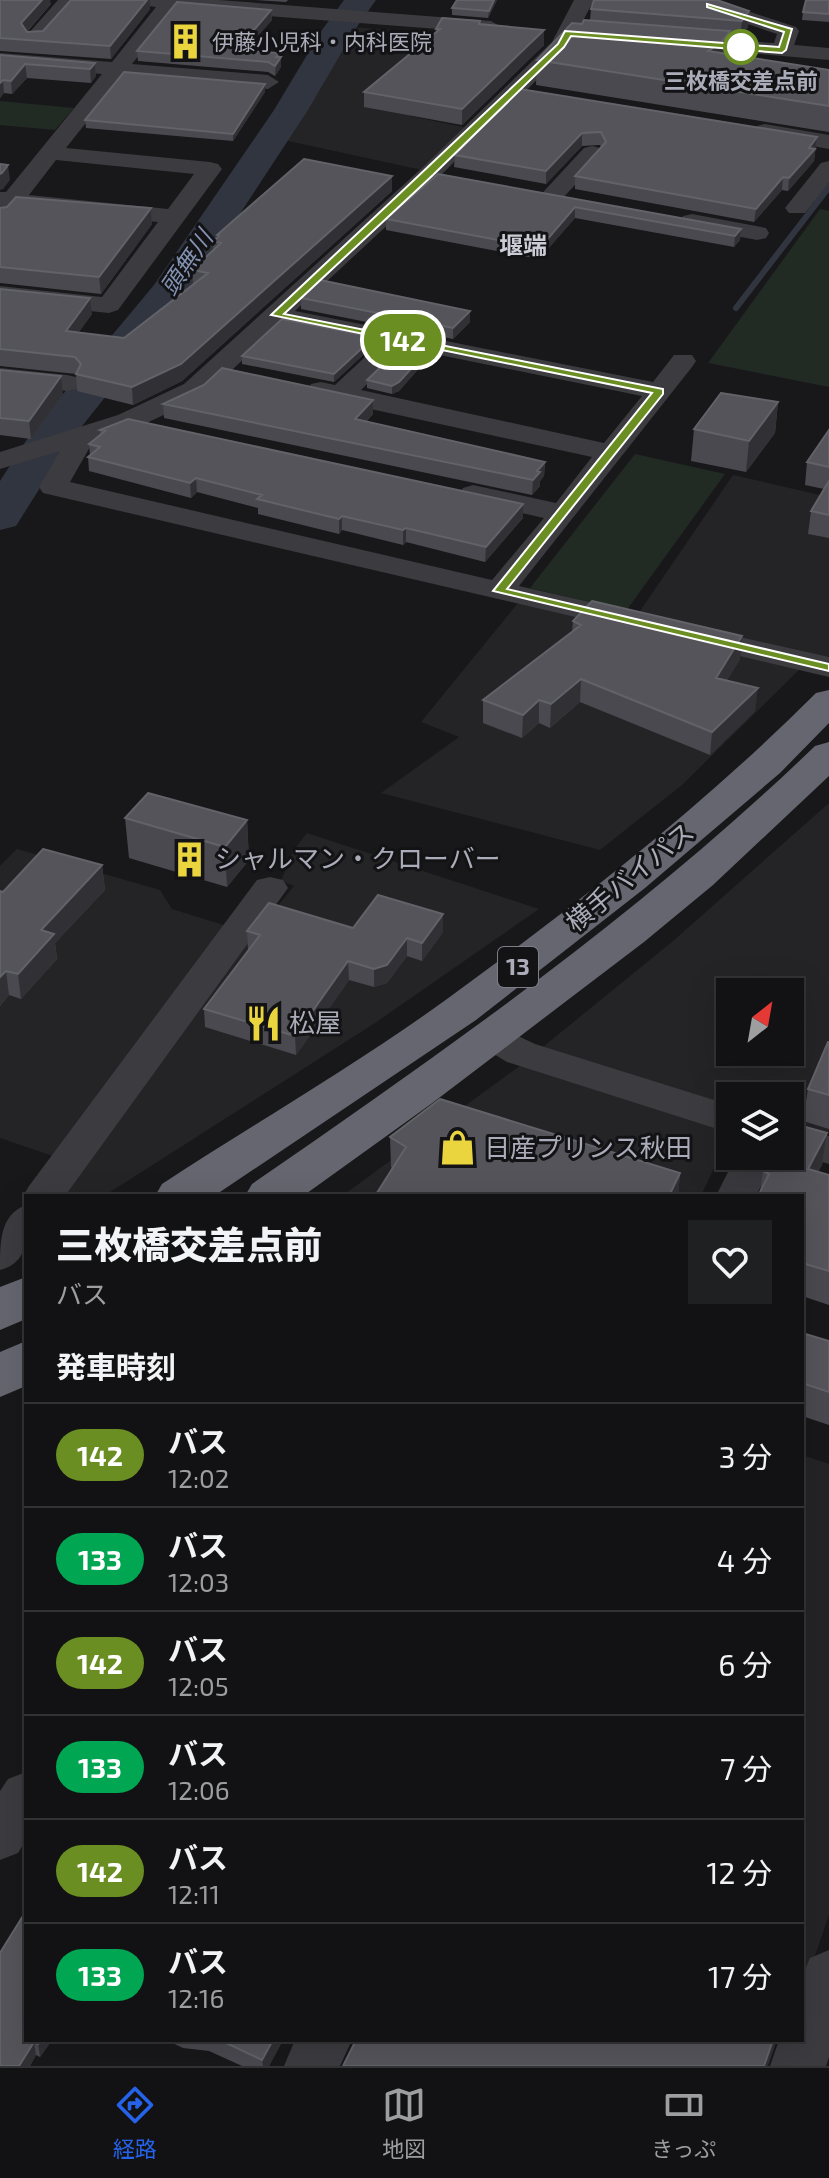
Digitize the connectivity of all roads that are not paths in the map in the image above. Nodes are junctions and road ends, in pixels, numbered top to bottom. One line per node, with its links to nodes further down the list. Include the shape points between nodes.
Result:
1 (69, 0): 9 (street)
2 (139, 0): 4 (street)
3 (584, 0): 8 (street)
4 (171, 2): 6 (street); 14 (street)
5 (710, 5): 11 (street, via 789,31)
6 (506, 28)
7 (537, 31): 8 (street)
8 (576, 33): 16 (street)
9 (35, 38)
10 (660, 40): 11 (street)
11 (782, 50): 12 (street)
12 (829, 54)
13 (0, 59): 14 (street)
14 (118, 68): 15 (street); 20 (street)
15 (268, 82)
16 (514, 91): 17 (street); 23 (street)
17 (543, 96)
18 (743, 128): 19 (street)
19 (829, 142)
20 (52, 153): 28 (street); 31 (street, via 210,169)
21 (592, 153): 26 (street)
22 (829, 168): 29 (street)
23 (430, 173): 24 (street); 34 (street)
24 (461, 179)
25 (522, 190): 26 (street)
26 (553, 195): 27 (street)
27 (585, 201)
28 (4, 205): 31 (street)
29 (797, 208)
30 (663, 216): 32 (street)
31 (174, 217): 33 (street, via 109,305)
32 (757, 233)
33 (0, 294)
34 (276, 315): 35 (street); 37 (street)
35 (400, 339): 42 (street); 43 (street)
36 (683, 361): 42 (street)
37 (217, 370): 39 (street); 44 (street, via 194,390)
38 (0, 376): 40 (street)
39 (248, 376)
40 (67, 383)
41 (294, 385): 43 (street)
42 (659, 391): 47 (street)
43 (341, 394): 47 (street)
44 (128, 421): 45 (street); 46 (street)
45 (175, 431)
46 (82, 438): 48 (street); 51 (street, via 53,487)
47 (611, 453): 50 (street)
48 (6, 456)
49 (439, 487): 50 (street)
50 (563, 513): 51 (street)
51 (499, 591): 52 (street)
52 (829, 667)
53 (829, 701): 62 (highway, 横手バイパス / 13, via 766,765 642,870 461,1010)
54 (829, 754): 56 (highway, 横手バイパス / 13, via 681,889)
55 (270, 888): 61 (street)
56 (495, 1038): 57 (street, via 521,1053); 63 (highway, 横手バイパス / 13)
57 (716, 1115)
58 (804, 1142): 59 (street)
59 (829, 1150)
60 (749, 1170): 64 (street)
61 (44, 1194)
62 (182, 1194)
63 (272, 1194)
64 (737, 1194)
65 (24, 1223): 66 (street)
66 (0, 1255)
67 (24, 1296): 68 (highway)
68 (0, 1311)
69 (24, 1361): 70 (highway)
70 (0, 1377)
71 (24, 1798): 72 (street)
72 (0, 1836)
73 (829, 1976): 76 (street)
74 (323, 2042): 75 (street)
75 (312, 2066)
76 (798, 2066)

